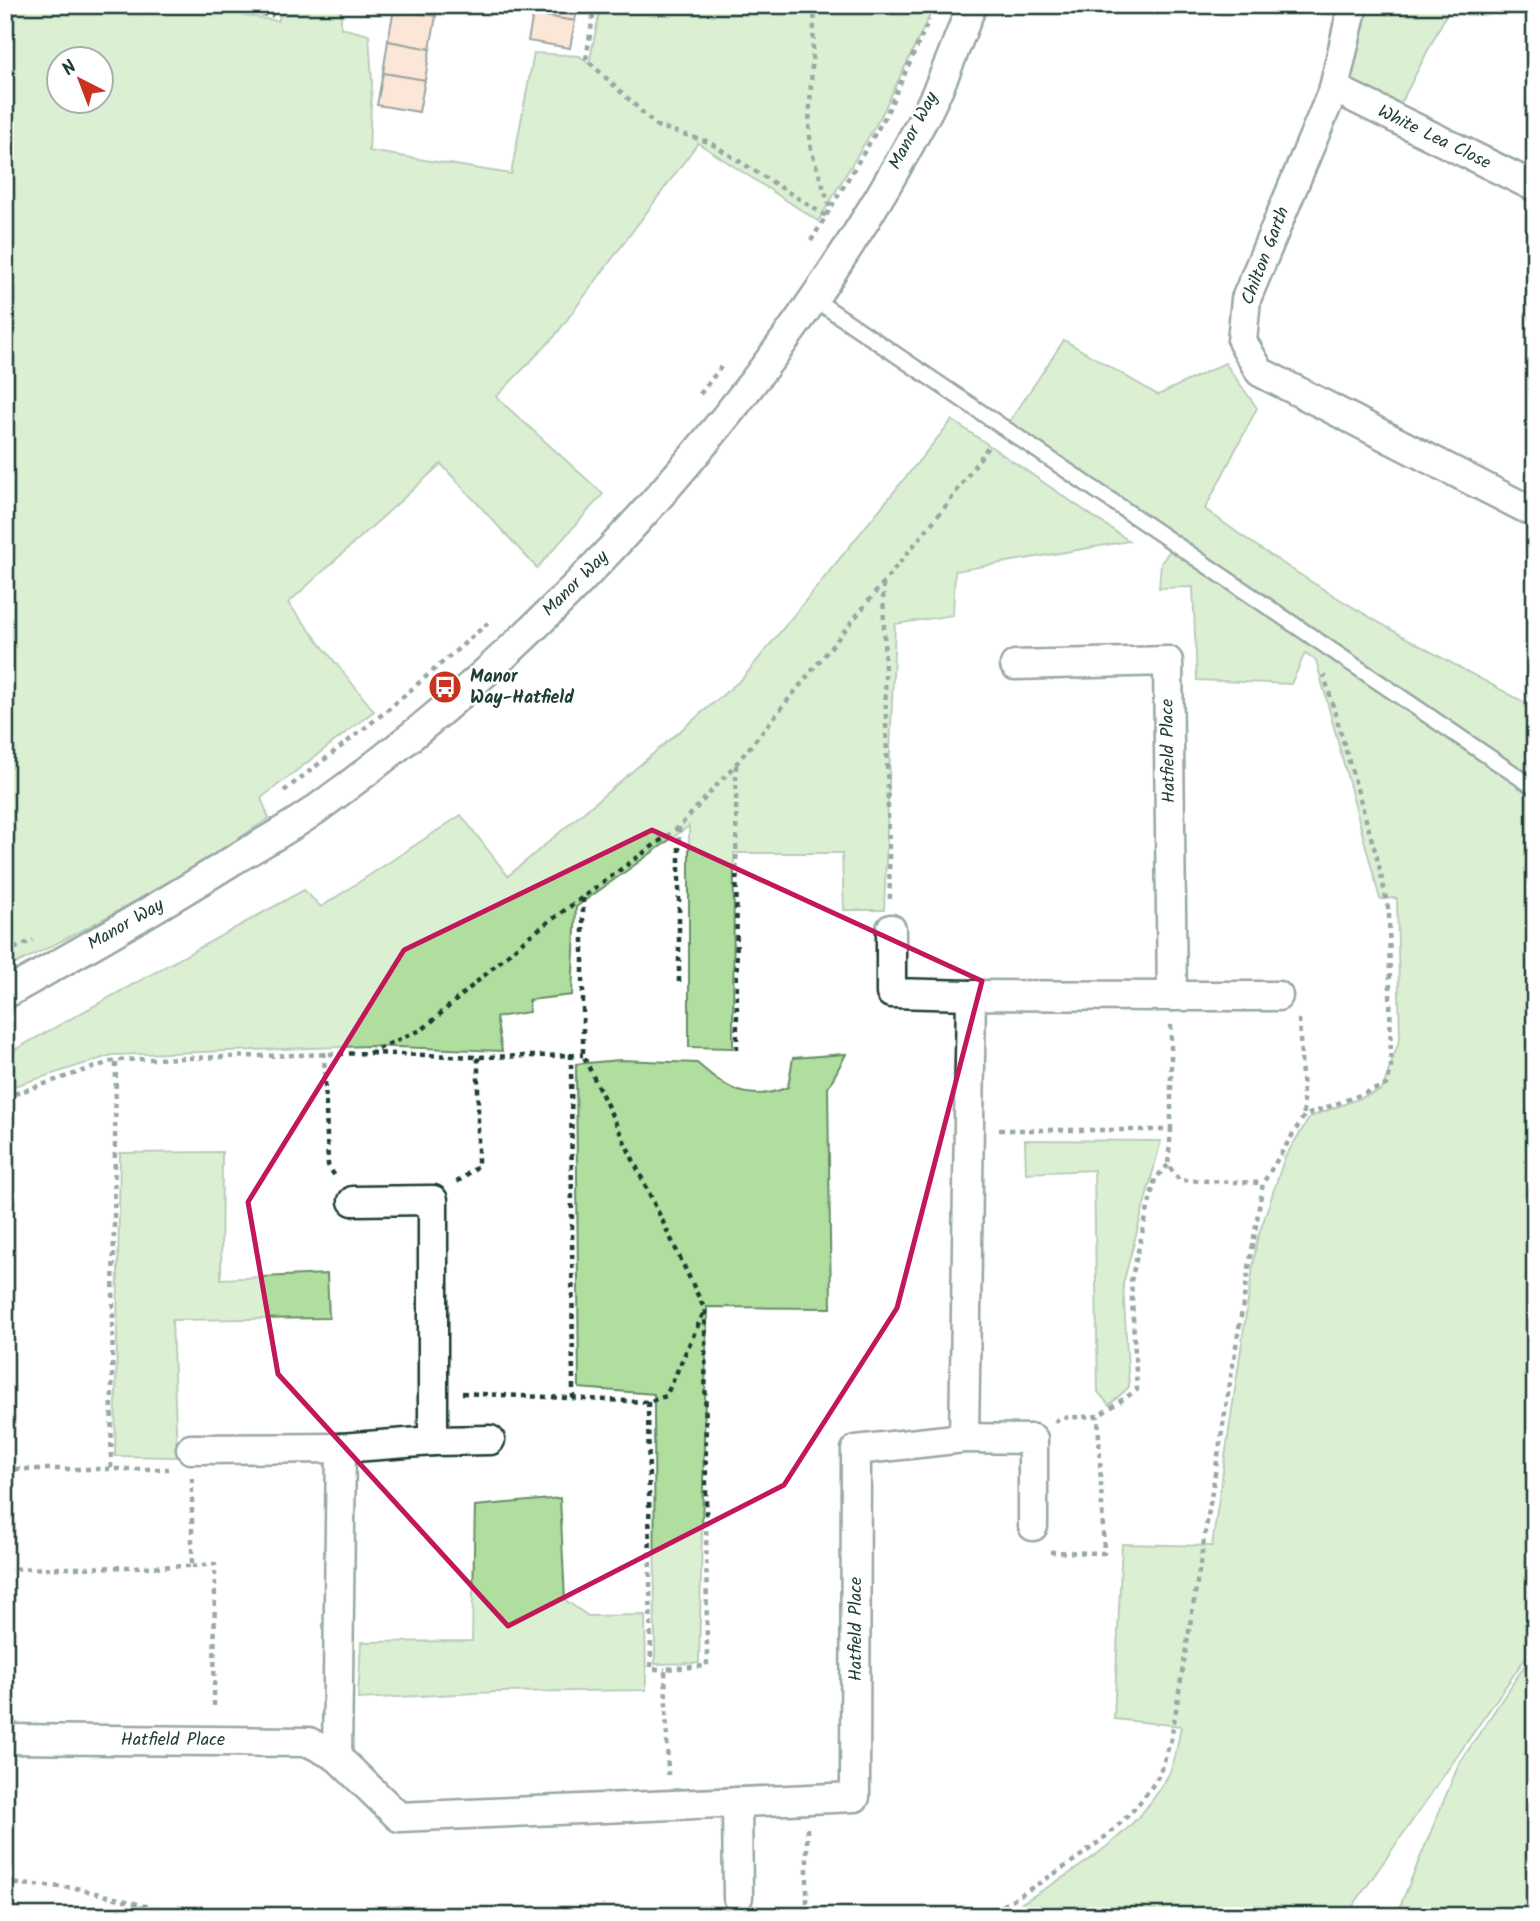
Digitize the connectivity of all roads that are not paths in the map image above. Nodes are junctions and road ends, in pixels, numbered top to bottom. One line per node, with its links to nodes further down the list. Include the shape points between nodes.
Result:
1 (972, 5): 5 (street, Manor Way, via 926,114)
2 (1353, 5): 3 (street, Chilton Garth)
3 (1334, 88): 4 (street, White Lea Close); 6 (street, Chilton Garth, via 1246,299 1242,341 1260,372)
4 (1535, 187)
5 (814, 299): 8 (lane); 10 (street, Manor Way, via 695,455 578,585 410,738 319,807 126,927)
6 (1535, 513)
7 (1015, 665): 12 (street, Hatfield Place, via 1168,661)
8 (1535, 788)
9 (891, 929): 11 (street, via 891,993)
10 (5, 994)
11 (971, 995): 12 (street); 15 (street)
12 (1171, 996): 13 (street)
13 (1278, 996)
14 (353, 1201): 17 (street, via 433,1200)
15 (964, 1438): 20 (street, Hatfield Place, via 1033,1439); 23 (street, Hatfield Place, via 856,1450 856,1797)
16 (490, 1440): 17 (street)
17 (433, 1441): 18 (street)
18 (341, 1448): 19 (street); 22 (street)
19 (191, 1459)
20 (1033, 1526)
21 (5, 1739): 22 (street, Hatfield Place, via 309,1742)
22 (337, 1757): 23 (street, Hatfield Place, via 399,1817)
23 (737, 1802): 24 (street)
24 (738, 1897)

